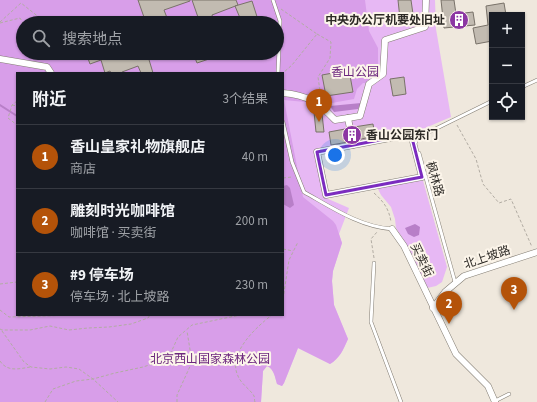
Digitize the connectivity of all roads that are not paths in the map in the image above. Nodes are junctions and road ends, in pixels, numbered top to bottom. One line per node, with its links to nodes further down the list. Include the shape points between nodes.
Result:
1 (273, 0): 3 (lane)
2 (426, 0): 12 (street, via 425,27 385,40 383,74 369,84 360,116)
3 (278, 16)
4 (0, 59): 6 (street, via 47,67)
5 (278, 60): 7 (lane)
6 (50, 72)
7 (278, 72)
8 (537, 80): 9 (lane)
9 (525, 86)
10 (284, 93): 12 (street, via 299,94 322,106 335,120)
11 (489, 103): 18 (lane, 枫林路, via 415,139)
12 (348, 118): 14 (street)
13 (284, 126): 15 (lane, via 297,176 304,192 346,216 380,228)
14 (353, 145): 14 (street, via 411,134 422,177 326,195 317,152)
15 (392, 229): 19 (street, 买卖街, via 404,246)
16 (536, 252): 18 (street, 北上坡路, via 464,276)
17 (374, 263): 21 (lane, via 371,322)
18 (455, 282): 19 (street, 北上坡路)
19 (433, 308): 22 (street, 买卖街, via 456,354 488,386)
20 (509, 394): 22 (lane)
21 (401, 402)
22 (495, 402)

